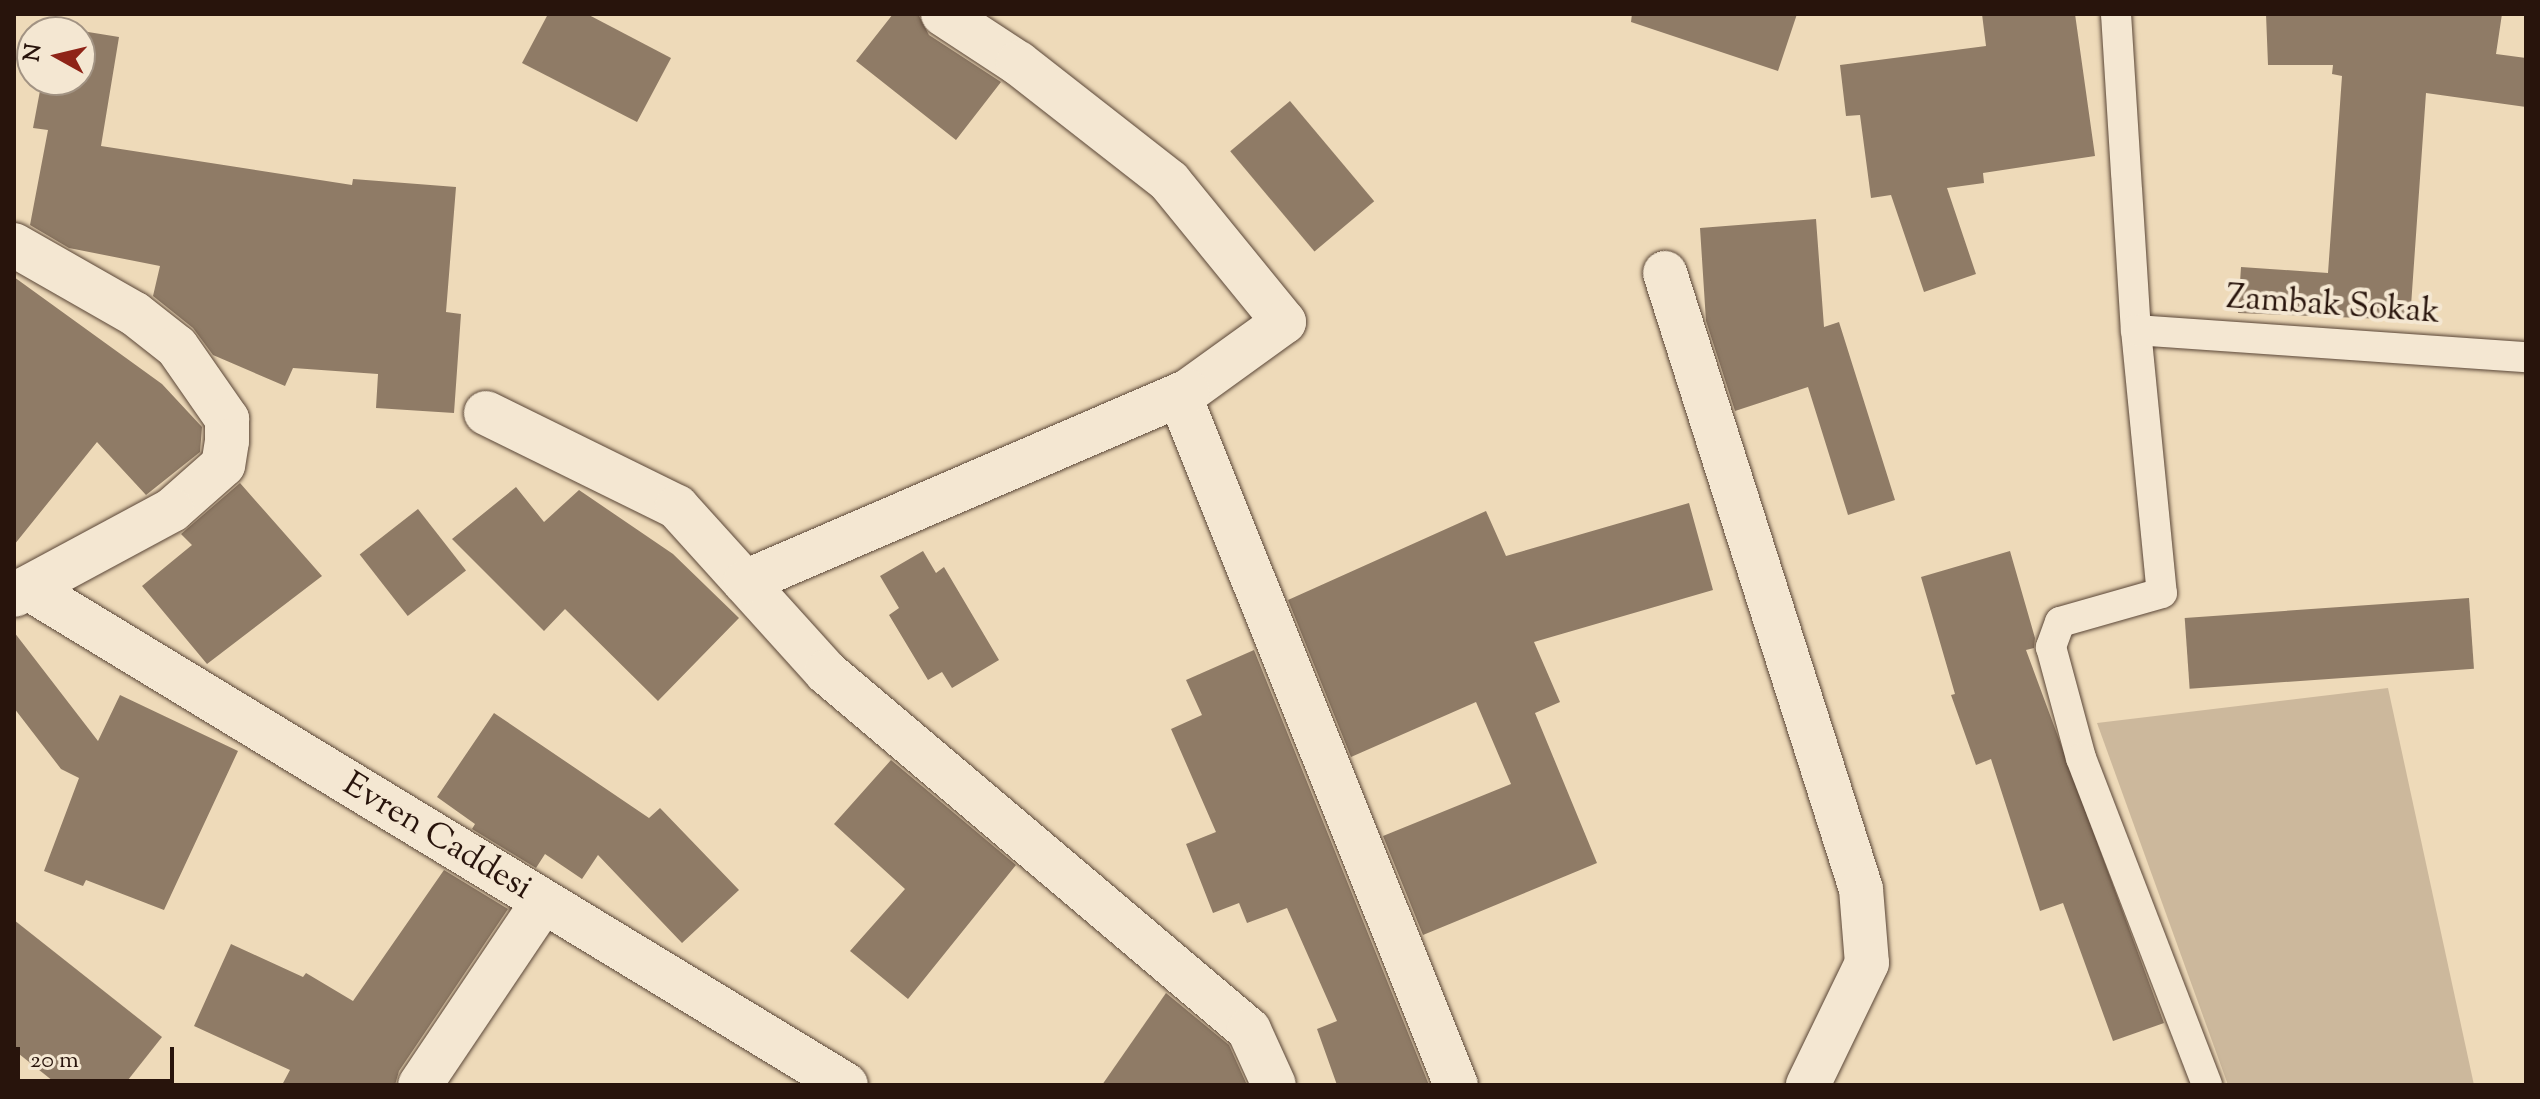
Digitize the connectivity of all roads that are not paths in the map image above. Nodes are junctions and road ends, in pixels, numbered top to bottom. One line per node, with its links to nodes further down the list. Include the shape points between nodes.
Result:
1 (943, 14): 7 (street, via 1018,63 1169,181 1284,322)
2 (2116, 14): 5 (lane)
3 (14, 245): 10 (street, via 135,314 177,347 227,419 223,465 172,510)
4 (1665, 273): 16 (street, via 1861,889 1867,963)
5 (2136, 330): 6 (lane, Zambak Sokak); 17 (lane, via 2162,593 2060,622 2051,647 2081,758 2166,967)
6 (2526, 357)
7 (1188, 391): 9 (street); 15 (street, via 1180,397)
8 (486, 413): 9 (street, via 677,507)
9 (745, 582): 14 (street, via 826,672 1249,1030)
10 (21, 592): 11 (street, Evren Caddesi)
11 (543, 902): 12 (street); 13 (street, Evren Caddesi)
12 (420, 1085)
13 (846, 1085)
14 (1274, 1085)
15 (1456, 1085)
16 (1808, 1085)
17 (2207, 1085)

